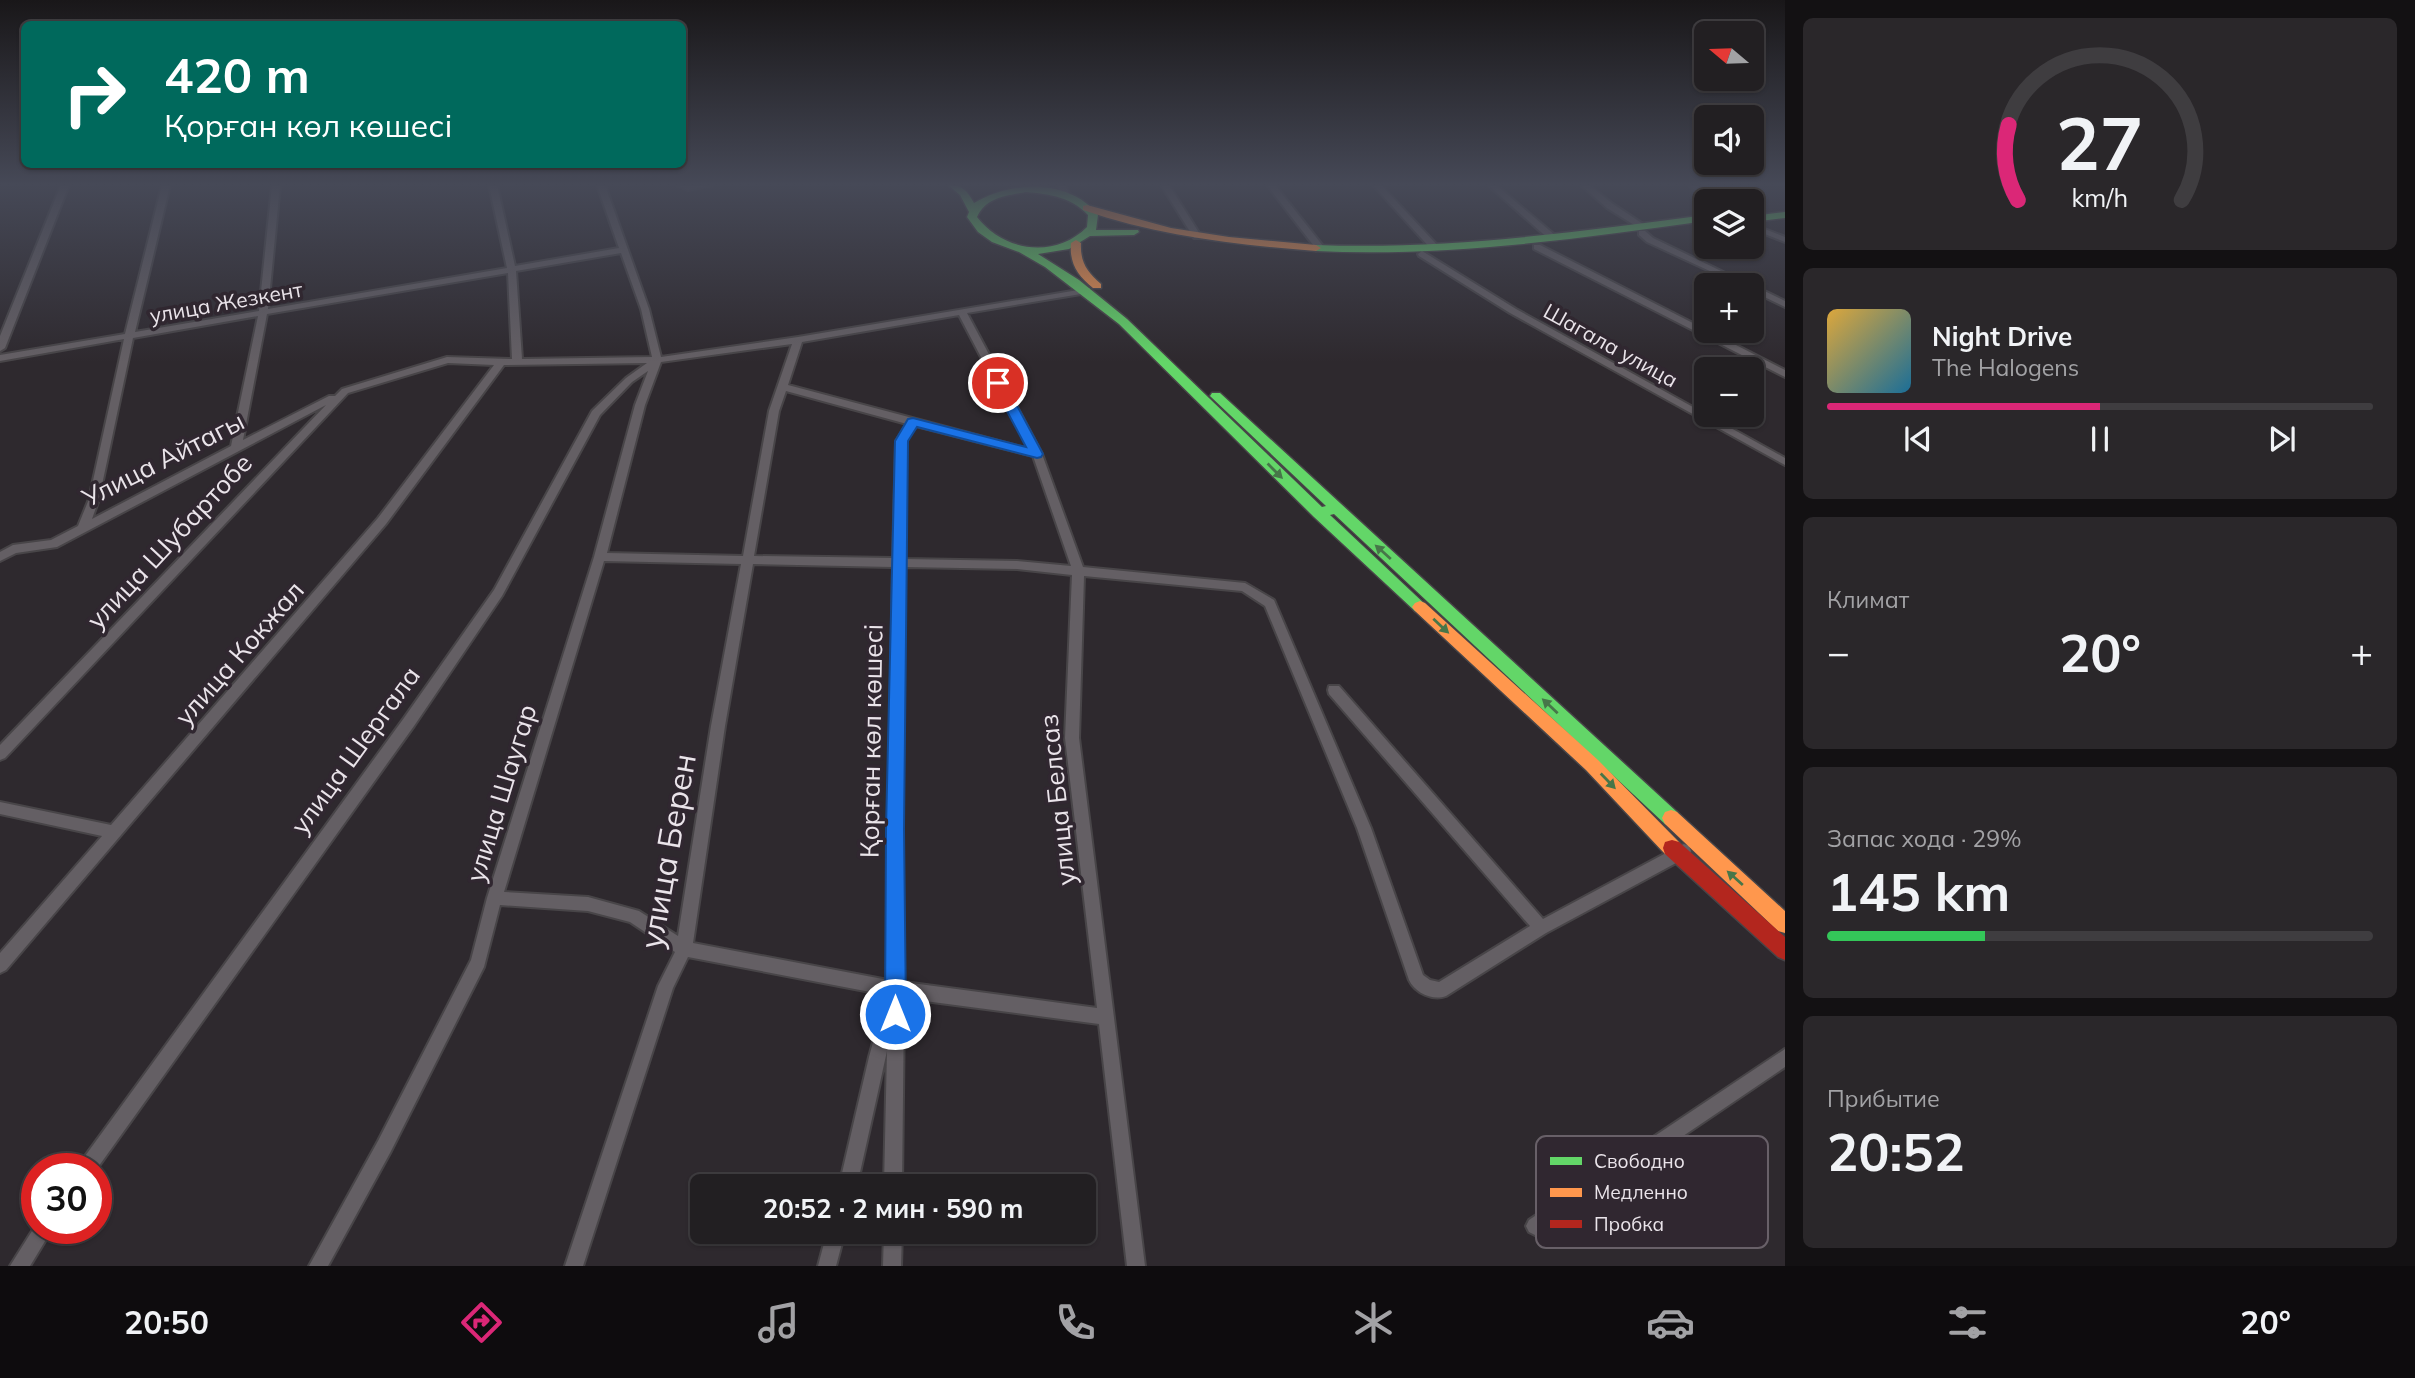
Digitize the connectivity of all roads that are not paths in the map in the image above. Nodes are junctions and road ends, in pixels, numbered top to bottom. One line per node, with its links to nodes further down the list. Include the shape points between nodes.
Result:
1 (41, 244): 30 (street)
2 (152, 244): 28 (street)
3 (270, 244): 27 (street)
4 (506, 244): 21 (street)
5 (622, 244): 19 (street)
6 (1005, 244): 18 (main road)
7 (1071, 244): 18 (main road)
8 (1076, 244): 42 (main road, via 1073,256 1087,278 1135,317)
9 (1227, 244): 20 (main road, via 1333,253)
10 (1280, 244): 17 (main road)
11 (1317, 244): 17 (street)
12 (1423, 244): 20 (street, Шагала улица)
13 (1495, 244): 20 (main road)
14 (1555, 244): 16 (main road)
15 (1659, 244): 22 (street)
16 (1537, 247): 20 (main road); 35 (street)
17 (1320, 248): 20 (main road)
18 (1022, 249): 23 (main road)
19 (624, 250): 21 (street, улица Жезкент); 32 (street)
20 (1428, 251): 41 (street, Шагала улица, via 1513,311)
21 (512, 271): 27 (street, улица Жезкент); 34 (street)
22 (1720, 273)
23 (1087, 290): 26 (street, улица Шубартобе); 43 (main road, one-way to 43)
24 (1764, 293): 25 (street)
25 (1785, 303)
26 (961, 311): 29 (street, улица Шубартобе); 40 (street, улица Белсаз)
27 (263, 313): 28 (street, улица Жезкент); 39 (street)
28 (129, 336): 31 (street, улица Жезкент); 44 (street, via 94,499)
29 (798, 340): 32 (street, улица Шубартобе); 36 (street, улица Берен)
30 (0, 348)
31 (0, 358)
32 (657, 360): 34 (street, улица Шубартобе); 46 (street, улица Шаугар, via 640,405); 66 (street, улица Шергала, via 596,413 498,593)
33 (501, 362): 34 (street, улица Шубартобе); 37 (street, улица Шубартобе, via 447,360); 53 (street, улица Кокжал, via 383,521)
34 (517, 362)
35 (1785, 374)
36 (783, 387): 38 (street); 47 (street, улица Берен, via 774,411)
37 (345, 391): 39 (street, Улица Айтагы); 51 (street, улица Шубартобе)
38 (913, 422): 40 (street); 48 (street, Қорған көл көшесі, via 901,441)
39 (236, 449): 44 (street, Улица Айтагы)
40 (1037, 454): 49 (street, улица Белсаз)
41 (1785, 463)
42 (1335, 508): 43 (main road); 54 (main road, one-way to 42)
43 (1319, 514): 55 (main road, one-way to 55, via 1592,765)
44 (83, 528): 45 (street, Улица Айтагы, via 53,544 13,549)
45 (0, 557)
46 (600, 557): 47 (street); 56 (street, улица Шаугар)
47 (750, 559): 48 (street); 59 (street, улица Берен, via 718,726)
48 (900, 561): 49 (street); 62 (street, Қорған көл көшесі)
49 (1078, 570): 58 (street, via 1245,587 1269,603 1364,828 1417,980 1426,987 1440,990); 63 (street, улица Белсаз, via 1072,738)
50 (1334, 690): 58 (street)
51 (0, 754)
52 (0, 808): 53 (street)
53 (114, 832): 61 (street, улица Кокжал)
54 (1695, 842): 55 (street); 57 (main road, one-way to 54)
55 (1679, 855): 58 (street); 60 (main road)
56 (494, 898): 59 (street, via 588,904 634,916); 73 (street, улица Шаугар, via 478,962)
57 (1785, 924)
58 (1541, 928)
59 (684, 949): 62 (street); 74 (street, улица Берен, via 666,986)
60 (1785, 950)
61 (0, 965)
62 (896, 989): 63 (street); 67 (street, Қорған көл көшесі); 68 (street)
63 (1107, 1017): 77 (street, улица Белсаз)
64 (1785, 1057): 65 (street)
65 (1668, 1136)
66 (98, 1153)
67 (851, 1174)
68 (893, 1174)
69 (33, 1244): 72 (street)
70 (833, 1244): 75 (street)
71 (893, 1244): 76 (street)
72 (19, 1266)
73 (318, 1266)
74 (574, 1266)
75 (827, 1266)
76 (892, 1266)
77 (1136, 1266)

